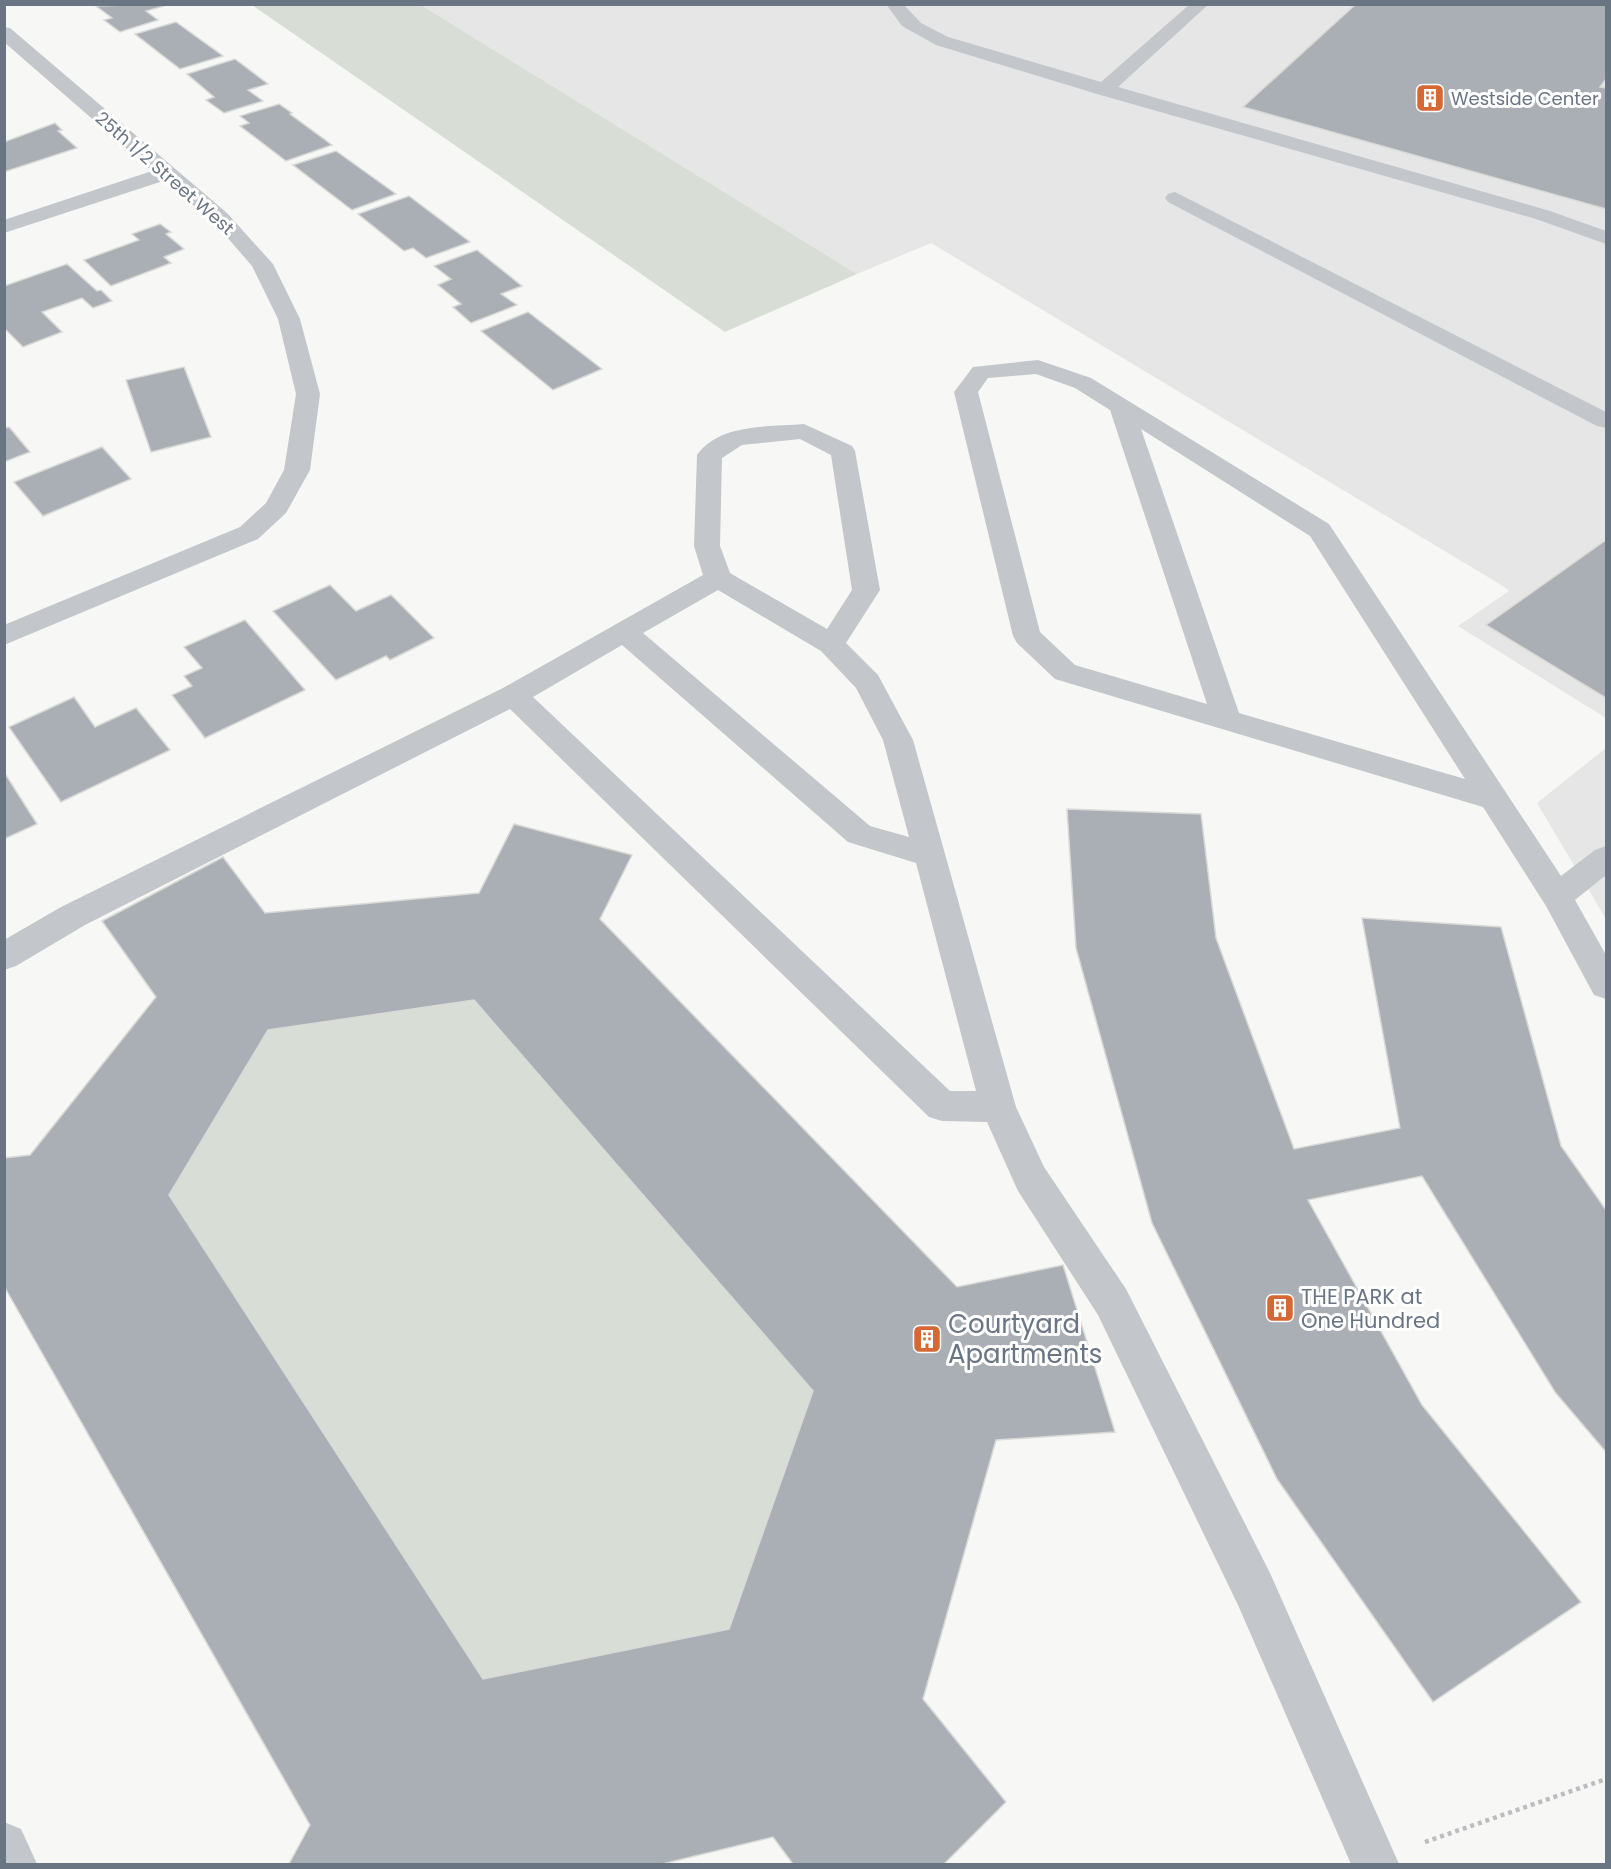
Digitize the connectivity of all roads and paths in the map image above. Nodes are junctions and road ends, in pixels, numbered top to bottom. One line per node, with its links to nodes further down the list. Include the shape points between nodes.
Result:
1 (894, 4): 4 (street, via 901,18 942,41)
2 (1202, 4): 4 (street)
3 (4, 32): 5 (street, 25th 1/2 Street West)
4 (1104, 90): 8 (street, via 1543,215)
5 (166, 173): 7 (street); 13 (street, 25th 1/2 Street West, via 220,218 262,264 289,319 308,394 297,470 277,507 249,533)
6 (1175, 198): 10 (street)
7 (4, 227)
8 (1606, 238)
9 (1120, 408): 16 (street); 16 (street, via 1083,383 1038,367 981,372 966,392 1026,636 1065,672); 17 (street, via 1320,530)
10 (1606, 421)
11 (718, 578): 12 (street); 14 (street); 14 (street, via 707,546 710,455 736,438 804,431 843,451 866,590)
12 (625, 633): 15 (street); 18 (street, via 859,834)
13 (4, 636)
14 (831, 644): 18 (street, via 867,682 898,740)
15 (513, 695): 21 (street, via 73,916); 23 (street, via 942,1106)
16 (1227, 720): 17 (street)
17 (1494, 799): 20 (street)
18 (931, 856): 23 (street)
19 (1606, 858): 20 (street)
20 (1557, 897): 22 (street)
21 (4, 957)
22 (1606, 985)
23 (998, 1107): 26 (street, via 1031,1179 1112,1302 1254,1589)
24 (1606, 1779): 26 (path)
25 (4, 1846): 27 (street)
26 (1374, 1862)
27 (13, 1864)

